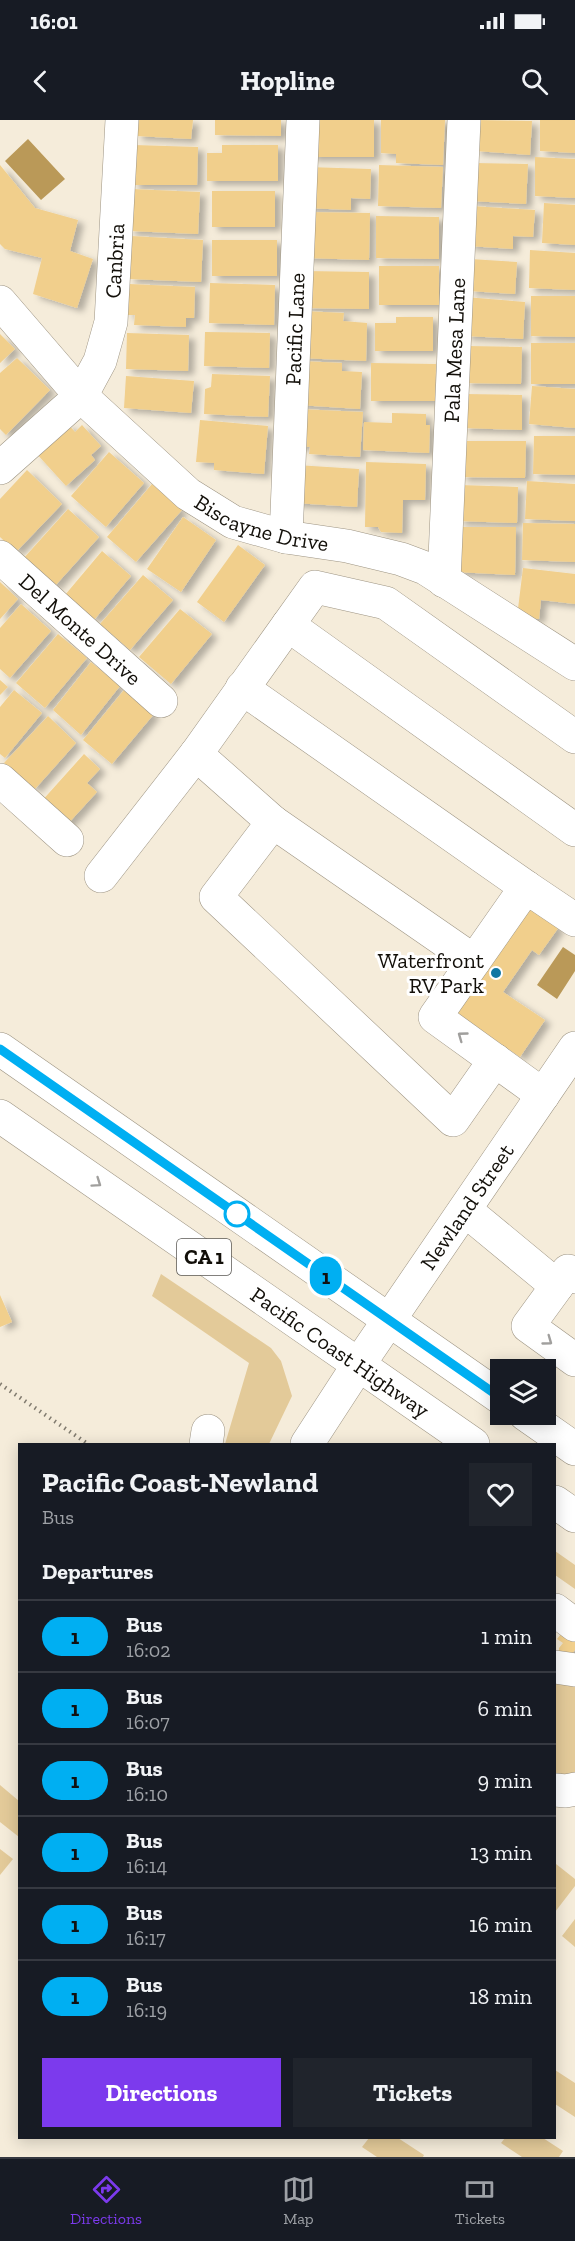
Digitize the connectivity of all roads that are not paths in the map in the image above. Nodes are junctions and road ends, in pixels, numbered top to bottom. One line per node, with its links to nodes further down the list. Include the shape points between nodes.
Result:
1 (122, 120): 5 (main road, Canbria, via 111,322 100,361)
2 (303, 120): 7 (main road, Pacific Lane)
3 (464, 120): 9 (main road, Pala Mesa Lane)
4 (0, 302): 5 (main road, Biscayne Drive)
5 (81, 396): 6 (main road, Canbria); 7 (main road, Biscayne Drive, via 188,494 233,522)
6 (0, 468)
7 (286, 537): 9 (main road, Biscayne Drive, via 401,559)
8 (0, 557): 13 (main road, Del Monte Drive)
9 (444, 580): 11 (main road, Biscayne Drive)
10 (288, 625): 12 (main road); 14 (main road, via 315,586 386,603); 18 (main road)
11 (575, 664)
12 (242, 688): 15 (main road); 21 (main road)
13 (160, 701)
14 (575, 737)
15 (196, 754): 17 (main road); 20 (main road)
16 (0, 780): 19 (main road)
17 (273, 822): 23 (main road); 26 (main road, via 216,897 453,1120)
18 (575, 830)
19 (67, 840)
20 (101, 876)
21 (526, 887): 22 (main road); 23 (main road)
22 (575, 920)
23 (474, 961): 26 (main road, one-way to 23, via 435,1017)
24 (575, 1048): 27 (main road, Newland Street)
25 (0, 1049): 31 (main road, CA 1)
26 (495, 1060): 27 (main road)
27 (543, 1095): 29 (main road, Newland Street)
28 (0, 1116): 33 (main road, Pacific Coast Highway / CA 1, one-way to 33)
29 (465, 1210): 30 (main road); 31 (main road, Newland Street)
30 (566, 1281): 32 (main road, one-way to 32, via 528,1326)
31 (389, 1320): 33 (main road, Newland Street); 34 (main road, CA 1)
32 (575, 1360)
33 (358, 1364): 36 (main road, Newland Street); 37 (main road, Pacific Coast Highway / CA 1)
34 (490, 1390)
35 (541, 1425): 38 (main road)
36 (308, 1443)
37 (472, 1443)
38 (575, 1449)
39 (556, 1503): 40 (main road)
40 (575, 1516)
41 (556, 1587): 42 (main road)
42 (575, 1598)
43 (556, 1611): 44 (main road)
44 (575, 1625)
45 (556, 1667): 46 (main road)
46 (575, 1670)
47 (575, 1789): 48 (main road)
48 (556, 1790)

